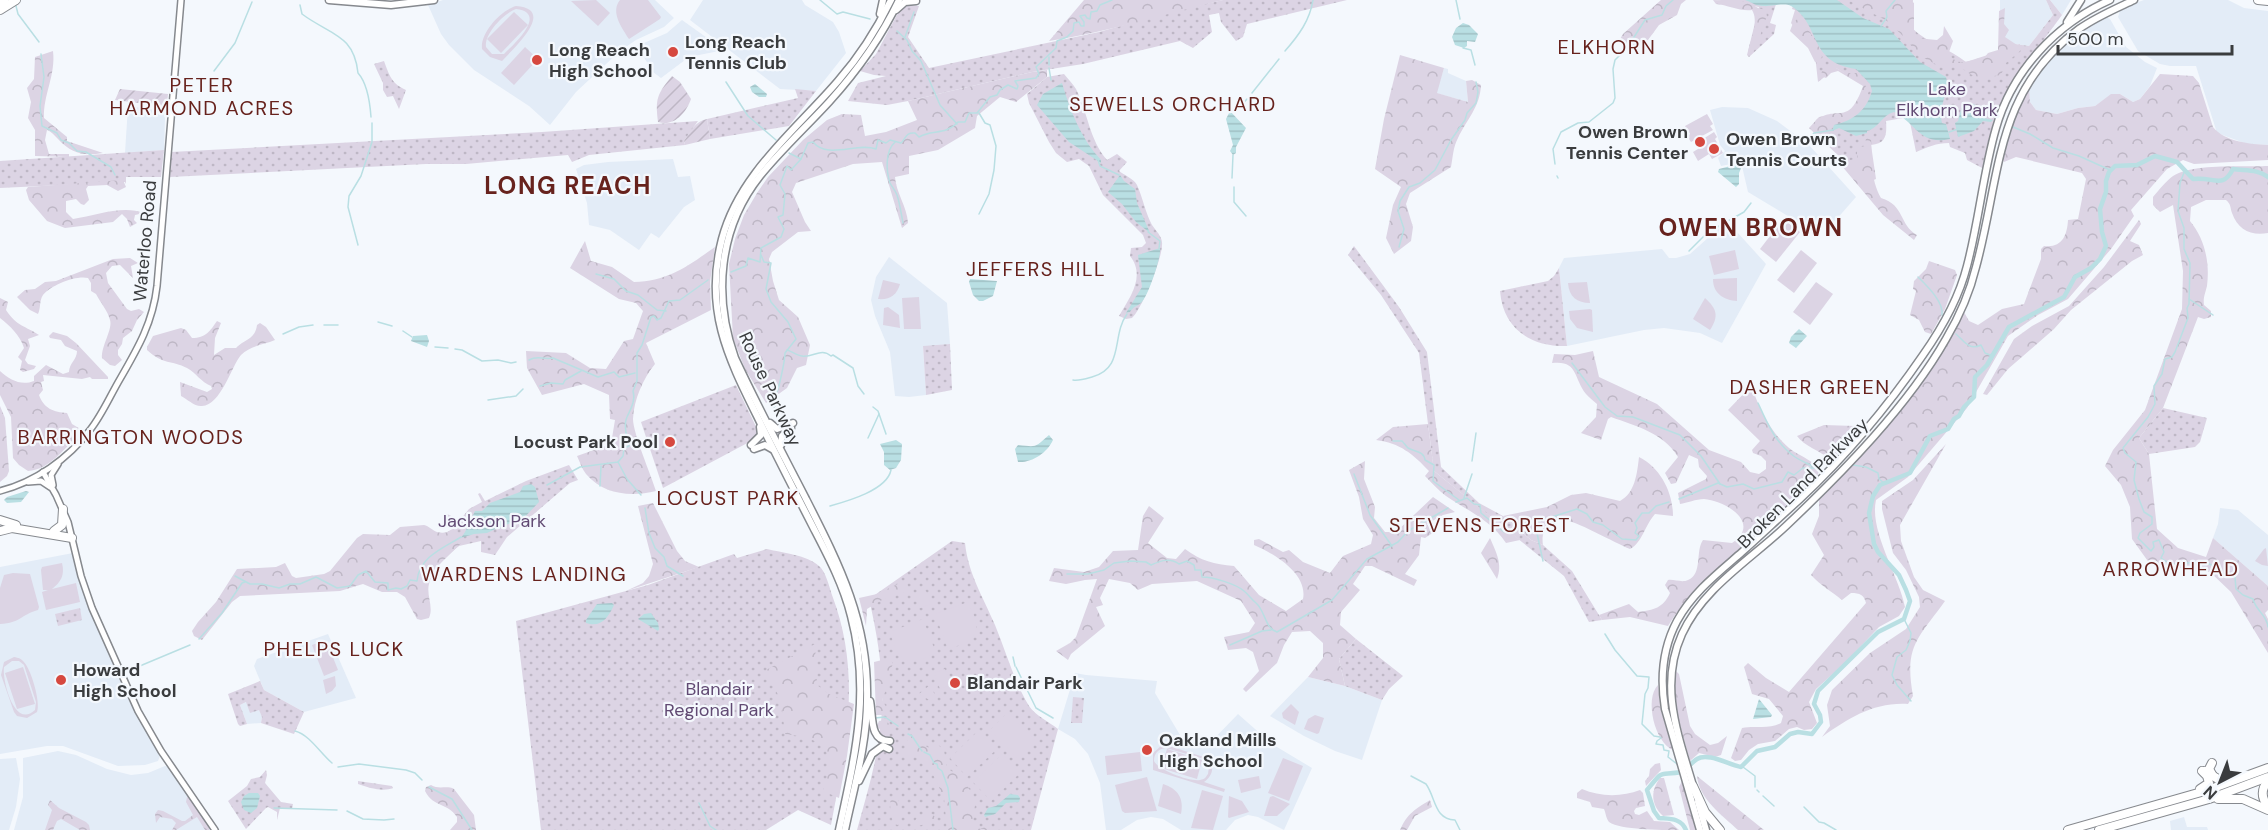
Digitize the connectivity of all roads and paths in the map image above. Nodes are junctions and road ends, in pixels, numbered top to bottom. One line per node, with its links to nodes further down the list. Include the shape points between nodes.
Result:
1 (16, 0): 14 (highway)
2 (181, 0): 21 (main road, Waterloo Road, via 152,315 93,426)
3 (329, 0): 4 (main road, via 391,4)
4 (434, 0)
5 (883, 0): 18 (main road, via 878,19)
6 (891, 0): 18 (main road, Rouse Parkway)
7 (899, 0): 16 (main road, Rouse Parkway)
8 (2081, 0): 17 (main road)
9 (2134, 0): 15 (main road, Broken Land Parkway)
10 (2258, 0): 13 (highway)
11 (916, 1): 16 (main road, via 903,3)
12 (2107, 1): 15 (main road); 17 (main road, Broken Land Parkway)
13 (2268, 1)
14 (0, 10)
15 (2111, 10): 36 (main road, Broken Land Parkway, via 2054,50 2016,104 2001,146 1976,271 1954,324 1932,360 1853,457 1785,527 1716,588 1689,620 1676,651 1670,683)
16 (892, 15): 19 (main road, Rouse Parkway, via 850,77 760,176 734,222 723,263 722,303 731,346)
17 (2061, 29): 36 (main road, Broken Land Parkway, via 2027,66 2003,108 1967,268 1953,305 1932,342 1847,451 1799,500 1709,580 1677,621 1666,647 1662,682 1665,709)
18 (853, 63): 20 (main road, Rouse Parkway, via 750,179 735,203 722,239 715,283 718,320 730,360)
19 (751, 391): 24 (main road, Rouse Parkway); 24 (main road, via 772,427 792,426 780,443)
20 (751, 404): 23 (main road, Rouse Parkway); 23 (main road, via 762,433 752,447 770,447)
21 (62, 458): 22 (main road, Waterloo Road); 26 (main road, via 51,475)
22 (43, 472): 25 (main road, Waterloo Road); 26 (main road)
23 (787, 475): 49 (main road, Rouse Parkway, via 841,584 858,646 860,729)
24 (797, 482): 33 (main road, Rouse Parkway, via 853,601 864,645)
25 (21, 484): 26 (main road, via 41,481); 27 (main road, Waterloo Road)
26 (53, 490): 28 (main road)
27 (0, 491)
28 (63, 509): 31 (highway, via 62,525); 32 (main road)
29 (0, 520): 31 (highway)
30 (0, 531): 32 (highway, via 12,528)
31 (54, 531): 32 (highway)
32 (72, 536): 48 (main road, via 87,594 134,702 161,751)
33 (867, 687): 34 (main road, via 874,730 881,739); 45 (main road, Rouse Parkway, via 864,736)
34 (890, 741)
35 (889, 749): 45 (main road, via 881,746 872,754)
36 (1681, 756): 41 (main road, Broken Land Parkway)
37 (2212, 763): 40 (highway, via 2209,769)
38 (2268, 768): 39 (highway)
39 (2248, 775): 40 (highway, via 2226,780); 44 (highway)
40 (2214, 777): 44 (highway, via 2203,771 2208,784)
41 (1688, 778): 43 (main road, Broken Land Parkway); 51 (main road, Broken Land Parkway)
42 (2268, 779): 46 (highway, via 2263,791); 47 (highway)
43 (1693, 786): 52 (main road, Broken Land Parkway); 53 (highway, via 1705,812)
44 (2179, 799): 54 (highway)
45 (851, 801): 50 (main road, Rouse Parkway)
46 (2268, 808): 47 (highway, via 2234,798)
47 (2169, 810): 55 (highway)
48 (215, 830)
49 (838, 830)
50 (845, 830)
51 (1700, 830)
52 (1706, 830)
53 (1720, 830)
54 (2068, 830)
55 (2099, 830)

